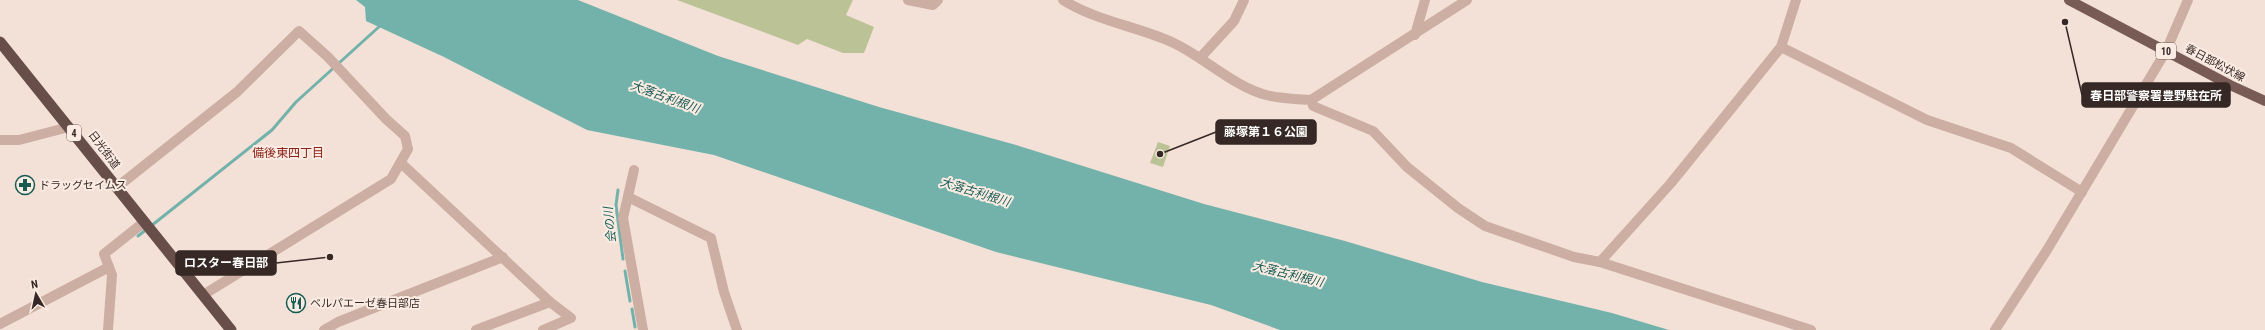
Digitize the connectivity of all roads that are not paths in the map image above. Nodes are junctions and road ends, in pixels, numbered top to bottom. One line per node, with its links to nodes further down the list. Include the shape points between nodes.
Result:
1 (908, 0): 2 (street, via 933,5)
2 (938, 0)
3 (1063, 0): 14 (street, via 1078,10 1163,38)
4 (1244, 0): 14 (street, via 1234,21)
5 (1425, 0): 10 (street)
6 (1467, 0): 10 (street)
7 (1796, 0): 12 (street)
8 (2068, 0): 13 (main road, 春日部松伏線 / 10)
9 (2188, 0): 13 (street)
10 (1415, 35): 15 (street)
11 (0, 42): 17 (highway, 日光街道 / 4)
12 (1780, 47): 22 (street, via 1927,120 2011,148); 26 (street, via 1671,183)
13 (2166, 51): 16 (main road, 春日部松伏線 / 10); 22 (street)
14 (1200, 58): 15 (street, via 1249,89 1266,96)
15 (1311, 100): 26 (street, via 1313,106 1373,131 1407,167 1485,226 1574,257)
16 (2265, 101)
17 (69, 127): 18 (street, via 19,140); 21 (highway, 日光街道 / 4)
18 (0, 140)
19 (402, 164): 21 (street, via 408,149 405,136 299,31 237,92); 25 (street); 28 (street, via 391,179)
20 (634, 170): 23 (street)
21 (116, 188): 24 (highway, 日光街道 / 4)
22 (2082, 192): 39 (street)
23 (628, 197): 36 (street, via 623,218); 37 (street, via 711,238 724,292)
24 (144, 224): 27 (street, via 104,254); 28 (highway, 日光街道 / 4)
25 (503, 257): 29 (street); 33 (street, via 338,322)
26 (1600, 262): 38 (street)
27 (108, 267): 30 (street); 32 (street, via 112,275)
28 (203, 295): 31 (highway, 日光街道 / 4)
29 (550, 302): 34 (street); 35 (street, via 571,318)
30 (0, 324)
31 (230, 329)
32 (108, 330)
33 (324, 330)
34 (476, 330)
35 (543, 330)
36 (643, 330)
37 (738, 330)
38 (1811, 330)
39 (1995, 330)

